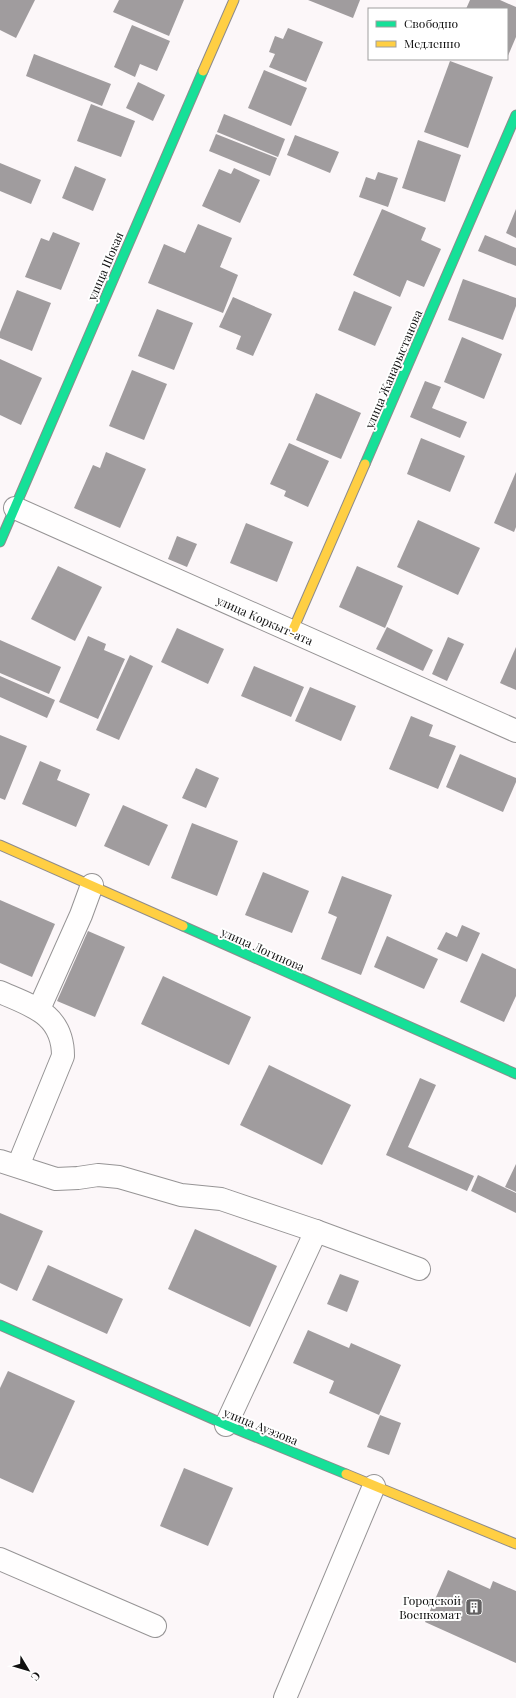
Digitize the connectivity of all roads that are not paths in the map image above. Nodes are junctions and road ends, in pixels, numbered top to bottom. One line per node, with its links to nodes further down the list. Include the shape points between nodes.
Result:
1 (234, 0): 3 (street, улица Шокая)
2 (516, 115): 5 (street, улица Жанарыстанова)
3 (15, 508): 4 (street, улица Шокая); 5 (street, улица Коркыт-ата)
4 (1, 536)
5 (292, 632): 6 (street, улица Коркыт-ата)
6 (516, 731)
7 (0, 845): 8 (street, улица Логинова)
8 (92, 885): 10 (street); 11 (street, улица Логинова)
9 (0, 992): 10 (street)
10 (39, 1009): 12 (street, via 58,1030 63,1056)
11 (516, 1074)
12 (9, 1164): 13 (street, via 56,1179 98,1175 119,1177 181,1195 221,1199)
13 (316, 1231): 14 (street); 16 (street)
14 (419, 1269)
15 (0, 1325): 16 (street, улица Ауэзова)
16 (226, 1425): 17 (street, улица Ауэзова)
17 (374, 1486): 18 (street, улица Ауэзова); 21 (street)
18 (516, 1544)
19 (0, 1559): 20 (street)
20 (156, 1626)
21 (285, 1698)

